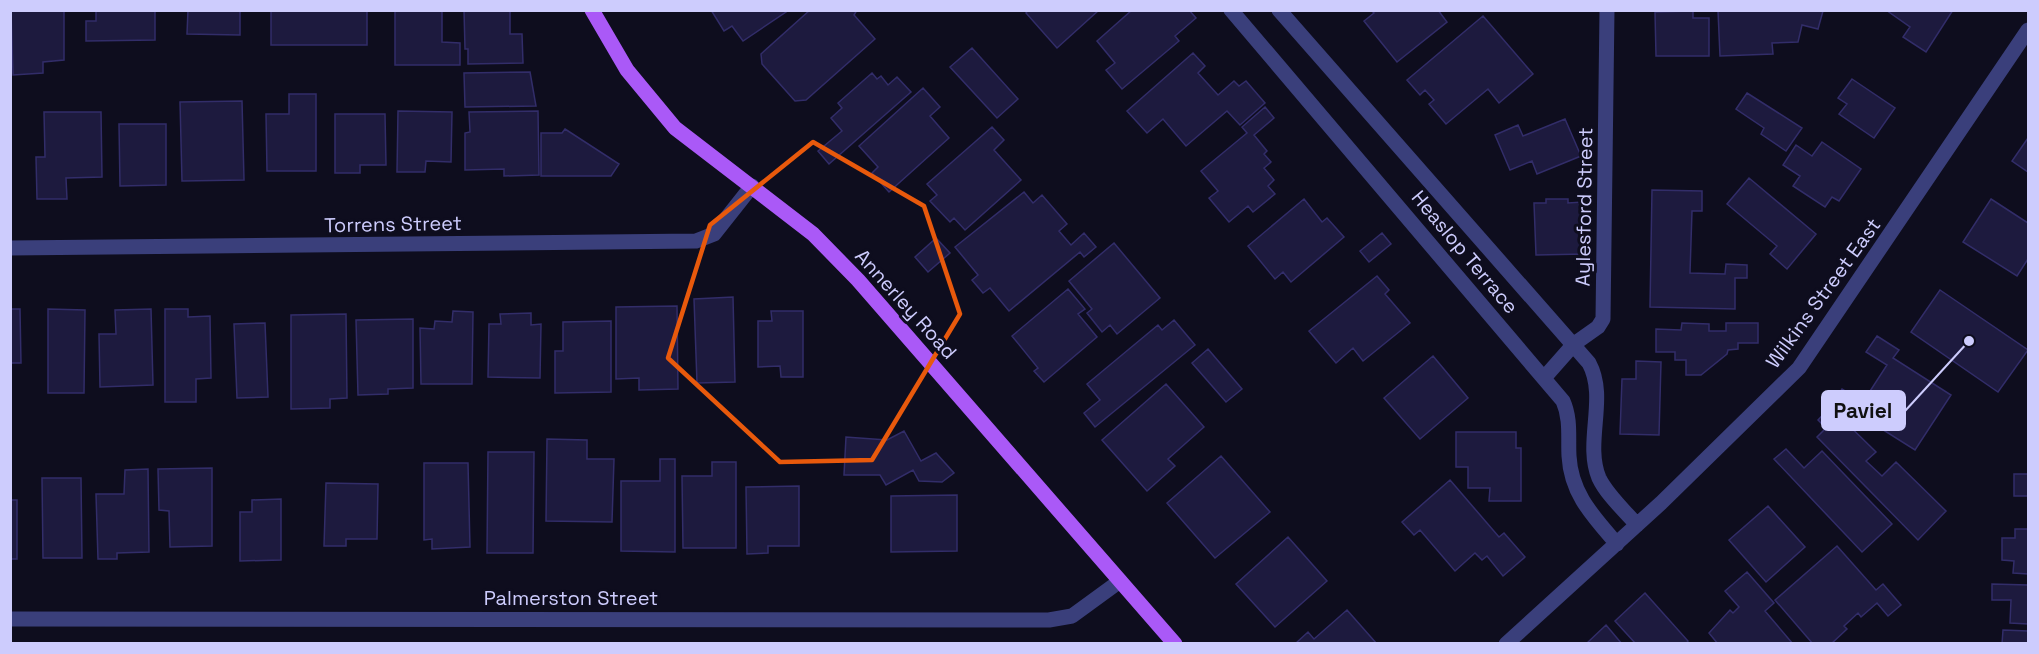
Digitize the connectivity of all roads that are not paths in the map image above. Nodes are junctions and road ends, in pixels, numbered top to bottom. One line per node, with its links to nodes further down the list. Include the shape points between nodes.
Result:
1 (592, 10): 6 (main road, Annerley Road, via 621,61 651,102 675,128)
2 (1232, 10): 9 (street, Heaslop Terrace)
3 (1279, 10): 8 (street, Heaslop Terrace)
4 (1607, 10): 8 (street, Aylesford Street, via 1603,319)
5 (2028, 30): 10 (street, Wilkins Street East, via 1799,368)
6 (752, 186): 7 (street, Torrens Street, via 714,234 696,241); 12 (main road, Annerley Road, via 813,234 858,280)
7 (10, 248)
8 (1574, 344): 9 (street, Aylesford Street); 10 (street, Heaslop Terrace, via 1595,378 1594,457 1600,480)
9 (1544, 378): 11 (street, Heaslop Terrace, via 1566,408 1575,488 1588,511)
10 (1637, 525): 11 (street, Wilkins Street East)
11 (1617, 544): 15 (street, Wilkins Street East)
12 (1120, 581): 13 (street, Palmerston Street, via 1072,616 1048,620); 14 (main road, Annerley Road)
13 (10, 620)
14 (1175, 644)
15 (1506, 644)

